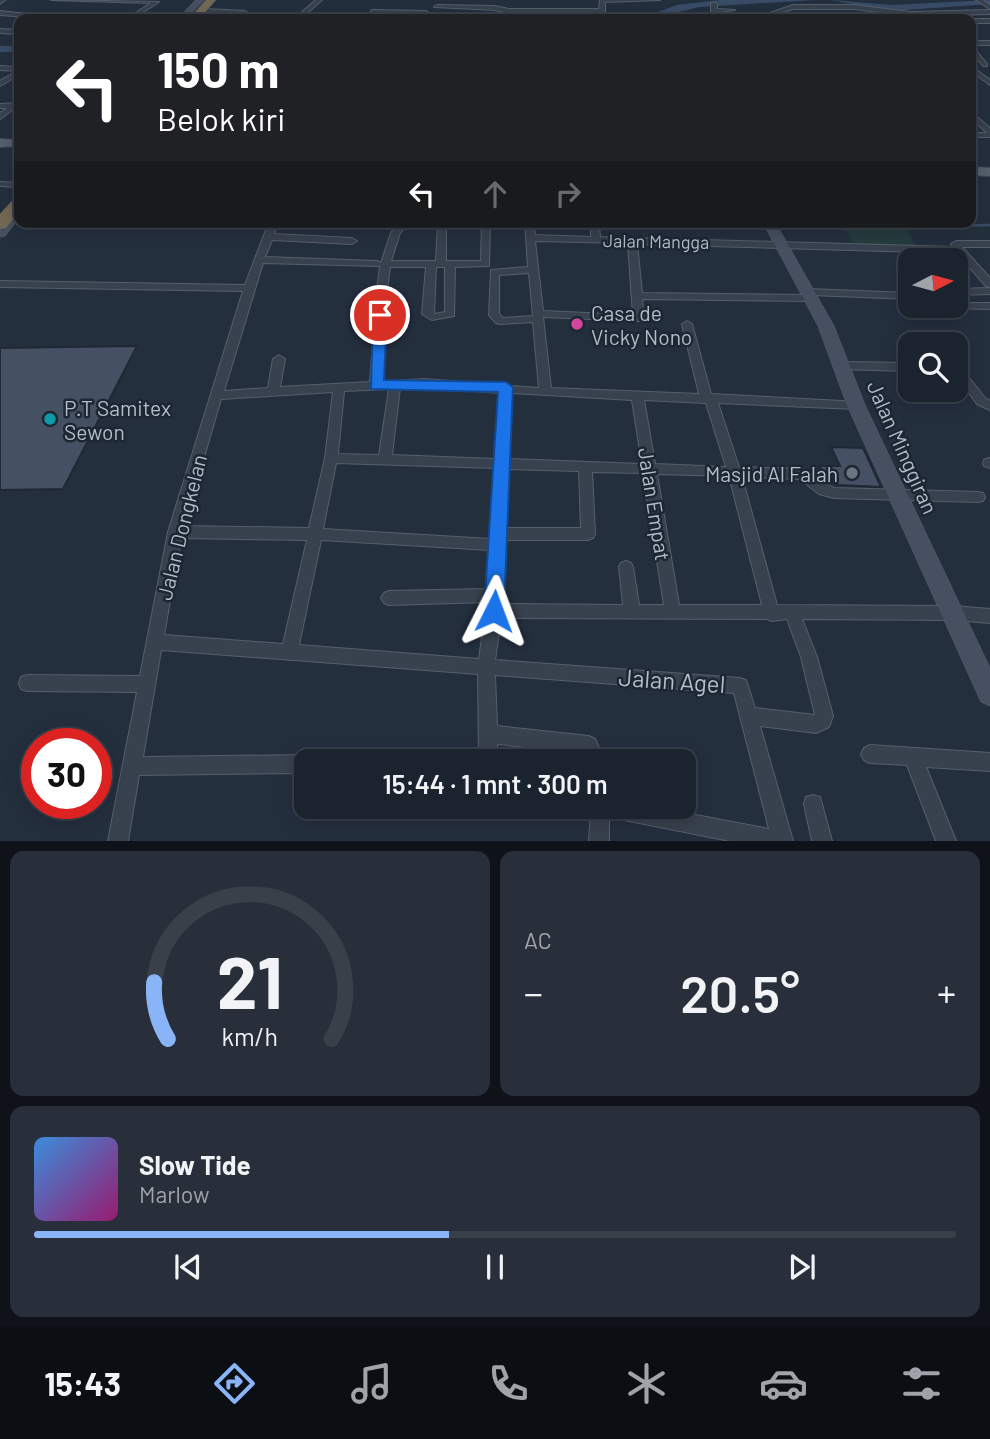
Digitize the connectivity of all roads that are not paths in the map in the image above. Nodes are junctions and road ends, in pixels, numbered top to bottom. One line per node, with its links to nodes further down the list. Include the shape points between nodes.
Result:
1 (54, 0): 8 (street); 12 (street)
2 (213, 0): 11 (street); 25 (highway)
3 (319, 0): 26 (street)
4 (397, 0): 20 (street)
5 (442, 0): 16 (street, via 437,7)
6 (490, 0): 16 (street)
7 (657, 0): 13 (street, via 602,1 602,11)
8 (158, 1): 24 (street)
9 (981, 1): 10 (street); 15 (street)
10 (990, 1)
11 (203, 4): 21 (street)
12 (46, 5)
13 (529, 6): 14 (street); 18 (street)
14 (564, 6)
15 (990, 7)
16 (489, 8): 18 (street)
17 (37, 10): 23 (street)
18 (501, 10): 28 (street)
19 (732, 10): 29 (street, via 714,7)
20 (389, 11): 22 (street); 27 (street, via 371,8)
21 (245, 13)
22 (426, 13)
23 (30, 14)
24 (137, 14)
25 (200, 14)
26 (303, 14)
27 (370, 14)
28 (500, 14)
29 (719, 14)
30 (771, 14): 31 (street, via 793,7)
31 (915, 14)
32 (976, 72): 33 (street)
33 (990, 83)
34 (976, 118): 35 (street)
35 (990, 133)
36 (14, 196): 38 (highway)
37 (14, 209): 40 (highway)
38 (0, 211)
39 (14, 217): 49 (street)
40 (0, 224)
41 (272, 228): 50 (street, Jalan Dongkelan)
42 (399, 228): 60 (street)
43 (442, 228): 61 (street)
44 (486, 228): 61 (street, via 486,264)
45 (530, 228): 51 (street)
46 (594, 228): 52 (street)
47 (740, 228): 48 (street)
48 (773, 230): 53 (street, Jalan Mangga); 56 (street); 68 (street, Jalan Minggiran)
49 (0, 233)
50 (269, 237): 54 (street); 59 (street, Jalan Dongkelan)
51 (533, 238): 52 (street, Jalan Mangga); 62 (street)
52 (596, 240): 53 (street, Jalan Mangga)
53 (632, 240): 69 (street)
54 (352, 241)
55 (990, 244): 57 (street, via 956,243)
56 (941, 248)
57 (959, 248)
58 (968, 259): 64 (street)
59 (261, 260): 60 (street); 65 (street, Jalan Dongkelan)
60 (381, 264): 61 (street); 80 (street)
61 (441, 265)
62 (534, 270): 73 (street); 73 (street, via 494,272 494,315 500,321)
63 (0, 284): 65 (street)
64 (990, 284)
65 (249, 288): 85 (street, Jalan Dongkelan)
66 (990, 291): 67 (street)
67 (968, 292)
68 (809, 295): 69 (street); 70 (street); 76 (street, Jalan Minggiran)
69 (637, 296): 73 (street, via 637,319)
70 (898, 296)
71 (968, 306): 72 (street)
72 (990, 306)
73 (538, 317): 84 (street)
74 (687, 324): 87 (street)
75 (279, 359): 83 (street)
76 (842, 366): 77 (street); 88 (street, Jalan Minggiran)
77 (898, 367)
78 (395, 384): 80 (street); 82 (street); 91 (street)
79 (968, 384): 89 (street)
80 (376, 385): 81 (street)
81 (339, 387): 83 (street); 90 (street)
82 (506, 387): 84 (street); 92 (street)
83 (272, 392): 85 (street)
84 (545, 392): 86 (street)
85 (217, 394): 98 (street, Jalan Dongkelan)
86 (637, 395): 87 (street); 94 (street, Jalan Empat)
87 (708, 397): 88 (street); 95 (street)
88 (856, 405): 96 (street, Jalan Minggiran)
89 (990, 406)
90 (331, 458): 91 (street); 99 (street)
91 (385, 461): 92 (street)
92 (501, 465): 93 (street); 100 (street)
93 (585, 467): 94 (street); 100 (street, via 588,534)
94 (650, 469): 95 (street); 105 (street, Jalan Empat)
95 (734, 471): 96 (street, via 803,474 834,493); 108 (street)
96 (898, 495): 97 (street); 107 (street, Jalan Minggiran)
97 (978, 497)
98 (175, 532): 99 (street); 110 (street, Jalan Dongkelan)
99 (315, 534): 100 (street); 111 (street)
100 (498, 539): 103 (street)
101 (626, 567): 104 (street)
102 (389, 598): 103 (street)
103 (494, 603): 104 (street); 112 (street)
104 (632, 611): 105 (street)
105 (673, 613): 108 (street)
106 (792, 613): 107 (street); 108 (street); 116 (street, via 809,657 823,721)
107 (954, 613): 109 (street); 115 (street, Jalan Minggiran)
108 (772, 614)
109 (990, 616)
110 (155, 642): 111 (street, Jalan Agel); 114 (street, Jalan Dongkelan)
111 (290, 651): 112 (street, Jalan Agel)
112 (486, 666): 116 (street, Jalan Agel, via 733,684 744,691); 117 (street)
113 (27, 683): 114 (street)
114 (145, 684): 124 (street, Jalan Dongkelan)
115 (990, 694)
116 (750, 716): 128 (street, Jalan Agel)
117 (488, 734): 118 (street); 119 (street, via 589,745)
118 (488, 749)
119 (591, 749)
120 (870, 754): 121 (street)
121 (913, 757): 122 (street); 132 (street)
122 (990, 762)
123 (294, 764): 124 (street)
124 (131, 766): 129 (street, Jalan Dongkelan)
125 (813, 804): 131 (street)
126 (600, 819): 130 (street)
127 (670, 819): 128 (street)
128 (783, 840)
129 (118, 841)
130 (599, 841)
131 (822, 841)
132 (946, 841)

